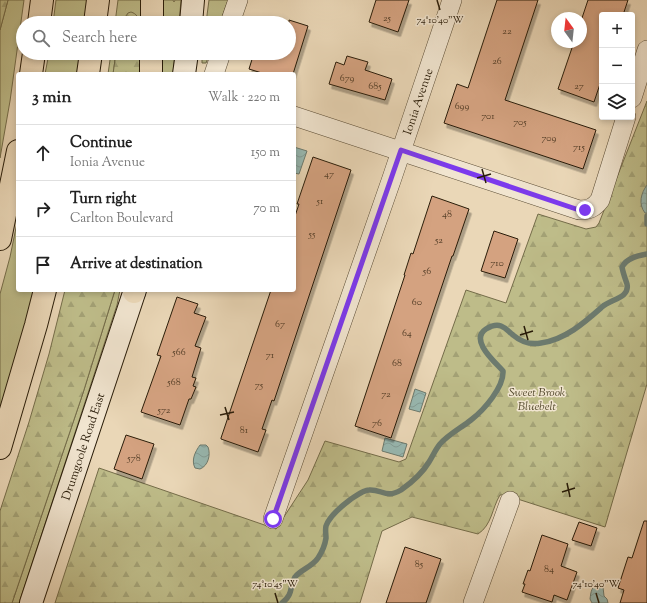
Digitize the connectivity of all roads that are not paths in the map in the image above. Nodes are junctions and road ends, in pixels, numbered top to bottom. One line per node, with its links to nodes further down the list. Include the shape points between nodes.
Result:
1 (42, 0): 7 (highway)
2 (98, 0): 8 (highway)
3 (152, 0): 9 (highway)
4 (193, 0): 10 (main road)
5 (238, 0): 11 (street)
6 (452, 0): 26 (street, Ionia Avenue)
7 (40, 16)
8 (96, 16)
9 (152, 16)
10 (191, 16)
11 (232, 16)
12 (647, 50): 23 (street)
13 (33, 60): 18 (highway)
14 (90, 60): 19 (highway)
15 (151, 60): 20 (highway)
16 (186, 60): 21 (main road)
17 (218, 60): 22 (street)
18 (31, 72)
19 (88, 72)
20 (151, 72)
21 (184, 72)
22 (215, 72)
23 (635, 88)
24 (296, 117): 26 (street)
25 (625, 120): 26 (street, via 600,200 591,209 579,210)
26 (401, 150): 33 (street, Ionia Avenue)
27 (16, 161): 28 (highway)
28 (0, 239)
29 (44, 292): 31 (highway)
30 (134, 292): 34 (main road, Drumgoole Road East)
31 (0, 448)
32 (510, 501): 35 (street)
33 (273, 519)
34 (31, 603)
35 (473, 603)

